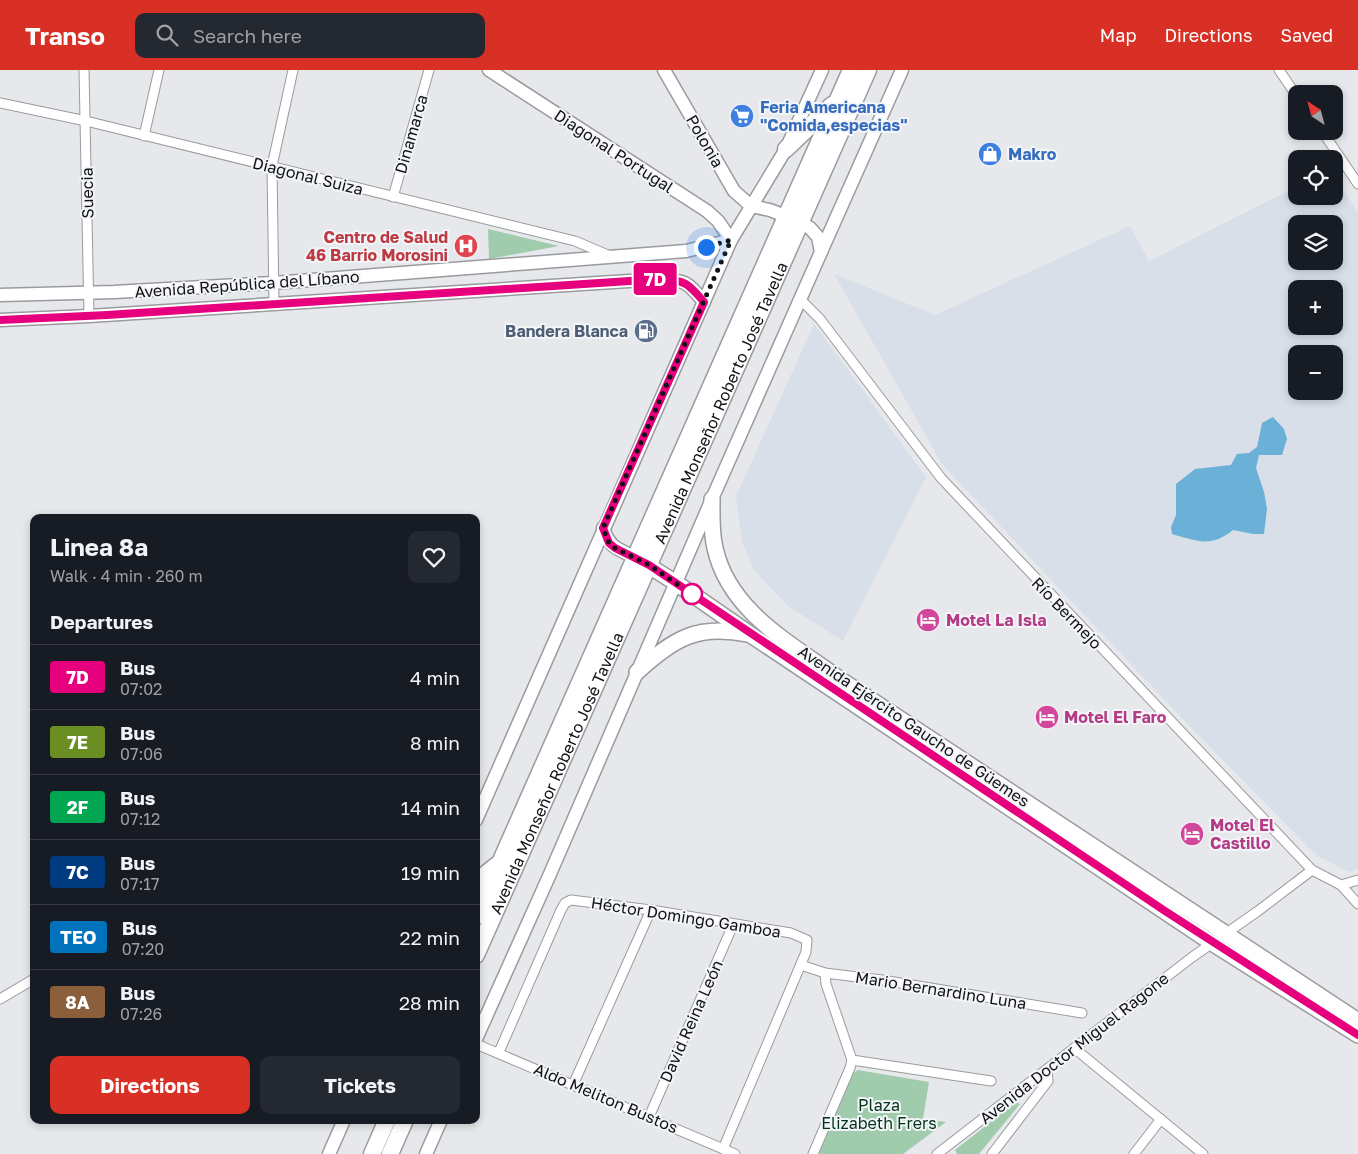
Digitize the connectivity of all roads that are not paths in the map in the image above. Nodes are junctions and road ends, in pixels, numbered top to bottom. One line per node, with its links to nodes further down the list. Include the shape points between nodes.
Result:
1 (84, 70): 15 (street, Suecia)
2 (159, 70): 16 (street)
3 (293, 70): 19 (street)
4 (429, 70): 21 (street, Dinamarca)
5 (489, 70): 24 (main road, Diagonal Portugal, via 708,211)
6 (664, 70): 22 (main road, Polonia, via 731,187)
7 (822, 70): 18 (main road)
8 (851, 70): 13 (highway, Avenida Monseñor Roberto José Tavella)
9 (868, 70): 23 (highway, Avenida Monseñor Roberto José Tavella)
10 (902, 70): 25 (main road)
11 (1279, 70): 12 (street)
12 (1290, 85)
13 (839, 98): 18 (highway); 23 (highway, Avenida Monseñor Roberto José Tavella)
14 (0, 103): 15 (street, Diagonal Suiza)
15 (86, 121): 16 (street, Diagonal Suiza); 28 (street, Suecia)
16 (144, 136): 19 (street, Diagonal Suiza)
17 (1328, 140): 20 (street)
18 (786, 149): 22 (main road)
19 (272, 166): 21 (street, Diagonal Suiza); 27 (street)
20 (1358, 184)
21 (393, 197): 26 (street, Diagonal Suiza, via 575,241)
22 (752, 206): 23 (main road); 24 (main road)
23 (793, 219): 25 (main road, via 818,236); 37 (highway, Avenida Monseñor Roberto José Tavella)
24 (731, 240): 26 (main road, Avenida República del Líbano, via 686,251); 31 (main road)
25 (822, 252): 30 (main road)
26 (613, 257): 27 (main road, Avenida República del Líbano)
27 (273, 283): 28 (main road, Avenida República del Líbano); 32 (street)
28 (89, 292): 29 (main road, Avenida República del Líbano); 33 (street, Suecia)
29 (0, 295)
30 (800, 299): 35 (main road); 43 (street, Río Bermejo, via 820,319 941,478)
31 (704, 302): 32 (main road, Avenida República del Líbano, via 692,287 679,280 660,279); 36 (main road)
32 (274, 304): 33 (main road, Avenida República del Líbano)
33 (89, 316): 34 (main road, Avenida República del Líbano)
34 (0, 320)
35 (712, 499): 38 (main road); 51 (main road, Avenida Ejército Gaucho de Güemes, via 713,531 720,564 737,596 758,620 841,680)
36 (603, 528): 37 (main road, via 609,543); 41 (main road)
37 (642, 561): 38 (main road, Avenida Ejército Gaucho de Güemes); 42 (highway, Avenida Monseñor Roberto José Tavella); 53 (highway, Avenida Monseñor Roberto José Tavella)
38 (676, 583): 39 (main road, Avenida Ejército Gaucho de Güemes); 40 (main road)
39 (751, 634): 40 (main road, via 721,630 690,635 673,642); 52 (main road, Avenida Ejército Gaucho de Güemes)
40 (637, 672): 60 (main road)
41 (480, 811)
42 (500, 862): 44 (highway); 48 (highway, Avenida Monseñor Roberto José Tavella)
43 (1312, 870): 46 (street, Río Bermejo); 51 (street, Avenida Doctor Miguel Ragone)
44 (480, 879)
45 (1358, 880): 46 (street)
46 (1340, 885): 47 (street, Río Bermejo)
47 (1358, 904)
48 (480, 908)
49 (650, 910): 50 (street, Héctor Domingo Gamboa); 64 (street, Héctor Domingo Gamboa, via 577,900 565,903); 68 (street)
50 (733, 925): 54 (street, Héctor Domingo Gamboa, via 791,933 806,940); 69 (street, David Reina León)
51 (1226, 934): 52 (street, Avenida Doctor Miguel Ragone); 59 (main road, Avenida Ejército Gaucho de Güemes)
52 (1212, 943): 61 (main road, Avenida Ejército Gaucho de Güemes); 63 (street, Avenida Doctor Miguel Ragone)
53 (480, 946)
54 (801, 966): 55 (street, Mario Bernardino Luna); 75 (street)
55 (825, 973): 58 (street, Mario Bernardino Luna); 65 (street)
56 (30, 981): 57 (street)
57 (0, 999)
58 (1082, 1013)
59 (1358, 1021)
60 (480, 1030)
61 (1358, 1036)
62 (480, 1045): 64 (street, Aldo Meliton Bustos)
63 (1074, 1048): 66 (street, Avenida Doctor Miguel Ragone); 70 (street)
64 (499, 1052): 68 (street, Aldo Meliton Bustos)
65 (852, 1060): 67 (street); 82 (street)
66 (1046, 1069): 76 (street, Avenida Doctor Miguel Ragone); 83 (street, via 1048,1081)
67 (991, 1081)
68 (573, 1085): 69 (street, Aldo Meliton Bustos)
69 (649, 1116): 75 (street, Aldo Meliton Bustos)
70 (1161, 1119): 84 (street); 85 (street)
71 (342, 1124): 77 (main road)
72 (385, 1124): 78 (highway)
73 (403, 1124): 79 (highway)
74 (438, 1124): 80 (main road)
75 (723, 1149): 81 (street, Aldo Meliton Bustos)
76 (941, 1153)
77 (329, 1154)
78 (372, 1154)
79 (390, 1154)
80 (426, 1154)
81 (735, 1154)
82 (812, 1154)
83 (992, 1154)
84 (1134, 1154)
85 (1203, 1154)

